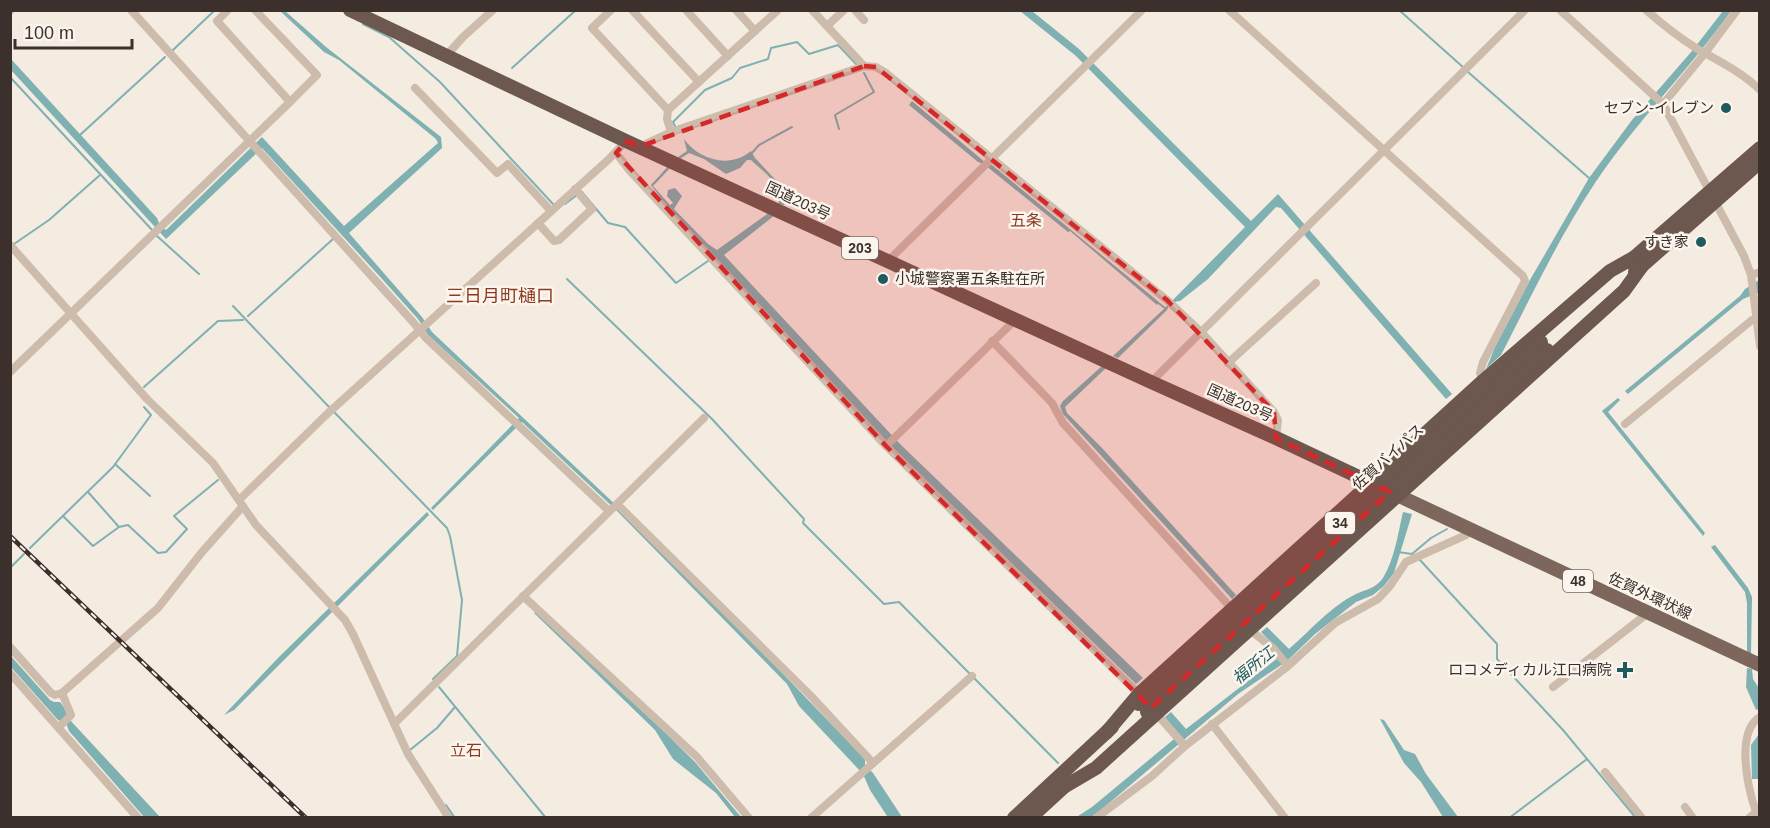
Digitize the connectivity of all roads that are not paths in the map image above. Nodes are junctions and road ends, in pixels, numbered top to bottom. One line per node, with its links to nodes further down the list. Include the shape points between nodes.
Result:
1 (131, 10): 34 (street)
2 (228, 10): 30 (street, via 217,21)
3 (255, 10): 30 (street, via 317,75)
4 (350, 10): 24 (highway, 国道203号 / 203)
5 (493, 10): 24 (street)
6 (610, 10): 32 (street, via 592,27)
7 (632, 10): 27 (street)
8 (686, 10): 25 (street)
9 (736, 10): 22 (street)
10 (778, 10): 22 (street)
11 (812, 10): 21 (street)
12 (844, 10): 21 (street)
13 (855, 10): 20 (street)
14 (1142, 10): 40 (street)
15 (1229, 10): 38 (street)
16 (1525, 10): 38 (street)
17 (1560, 10): 31 (street)
18 (1646, 10): 23 (street)
19 (1737, 10): 23 (street)
20 (864, 20)
21 (827, 26): 26 (street)
22 (755, 31): 25 (street)
23 (1705, 53): 29 (street); 31 (street)
24 (446, 56): 35 (highway, 国道203号 / 203)
25 (728, 56): 27 (street)
26 (864, 66): 33 (street); 40 (street, via 886,73)
27 (699, 82): 32 (street)
28 (415, 88): 44 (street, via 496,173 508,164)
29 (1760, 90)
30 (290, 102): 34 (street)
31 (1663, 104): 43 (street)
32 (668, 110): 33 (street)
33 (671, 132): 36 (street)
34 (250, 141): 51 (street); 54 (street)
35 (626, 141): 36 (highway, 国道203号 / 203); 39 (street)
36 (641, 146): 47 (highway, 国道203号 / 203)
37 (1760, 148): 43 (highway, 佐賀バイパス / 34)
38 (1383, 151): 55 (street); 60 (street, via 1525,281 1483,362)
39 (616, 153): 42 (street); 65 (street)
40 (991, 159): 47 (street); 55 (street, via 1171,303)
41 (1760, 162): 43 (highway, 佐賀バイパス / 34)
42 (578, 193): 44 (street); 45 (street, via 592,209 559,240 554,241)
43 (1712, 197): 48 (highway, 佐賀バイパス / 34); 49 (street)
44 (551, 211): 45 (street)
45 (538, 223): 54 (street)
46 (10, 245): 51 (street)
47 (888, 261): 52 (highway, 国道203号 / 203)
48 (1638, 262): 60 (highway, 34, via 1610,270); 67 (highway, 34, via 1624,291); 83 (highway, 佐賀バイパス / 34, bridge)
49 (1754, 276): 53 (street)
50 (1316, 283): 58 (street)
51 (71, 314): 59 (street); 68 (street, via 147,399 213,463)
52 (1016, 319): 56 (street); 61 (highway, 国道203号 / 203)
53 (1756, 319): 57 (street); 63 (street)
54 (419, 330): 68 (street, via 326,415); 70 (street)
55 (1202, 333): 58 (street); 61 (street)
56 (992, 340): 65 (street); 73 (street)
57 (1760, 346)
58 (1228, 363): 64 (street, via 1274,412 1278,420)
59 (10, 372)
60 (1483, 381): 66 (highway, 34)
61 (1151, 382): 64 (highway, 国道203号 / 203)
62 (704, 418): 69 (street)
63 (1625, 424)
64 (1276, 438): 66 (highway, 国道203号 / 203)
65 (886, 446): 83 (street)
66 (1371, 484): 67 (highway, 国道203号 / 203); 73 (highway)
67 (1397, 495): 71 (main road, 佐賀外環状線 / 48); 75 (highway)
68 (241, 503): 82 (street, via 158,608); 85 (street, via 273,546 353,633)
69 (617, 504): 70 (street); 89 (street, via 811,696)
70 (609, 511): 72 (street)
71 (1469, 530): 74 (main road, 佐賀外環状線 / 48); 78 (street, via 1466,535 1406,562 1385,592 1335,623)
72 (523, 596): 85 (street); 95 (street, via 697,757)
73 (1233, 610): 83 (highway)
74 (1648, 613): 77 (main road, 佐賀外環状線 / 48); 81 (street)
75 (1250, 630): 78 (street); 83 (highway)
76 (10, 647): 82 (street, via 51,693)
77 (1760, 665)
78 (1288, 666): 86 (street)
79 (10, 673): 87 (street)
80 (972, 676): 89 (street)
81 (1553, 687)
82 (62, 693): 87 (street, via 71,715)
83 (1145, 706): 88 (street); 97 (highway, 佐賀バイパス / 34, via 1106,733); 98 (highway, 佐賀バイパス / 34)
84 (1760, 717): 92 (street, via 1753,721 1746,738 1748,789)
85 (395, 723): 94 (street, via 413,762)
86 (1212, 724): 88 (street); 100 (street)
87 (59, 727): 93 (street)
88 (1185, 746): 99 (street)
89 (871, 765): 96 (street)
90 (1605, 772): 101 (street)
91 (1685, 807): 102 (street)
92 (1755, 814)
93 (138, 818)
94 (449, 818)
95 (749, 818)
96 (811, 818)
97 (1014, 818)
98 (1030, 818)
99 (1096, 818)
100 (1285, 818)
101 (1642, 818)
102 (1693, 818)

